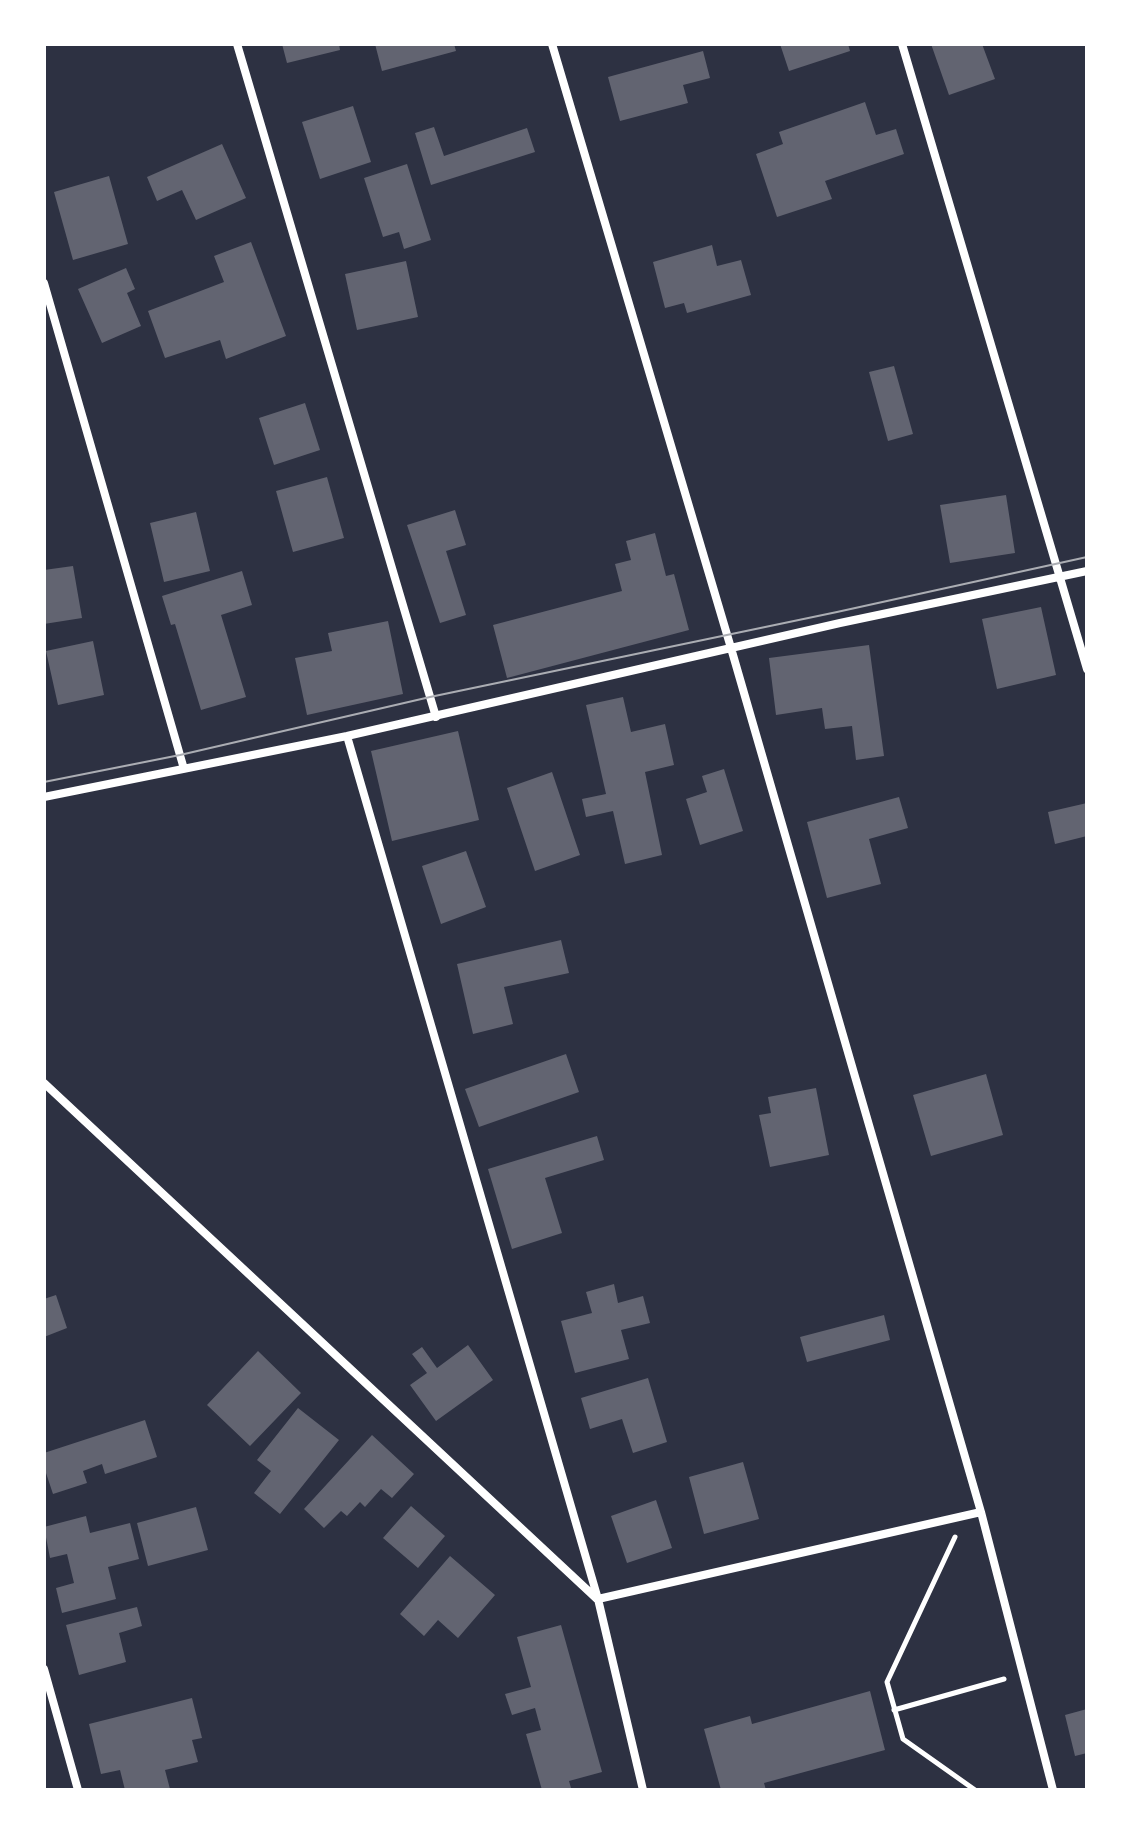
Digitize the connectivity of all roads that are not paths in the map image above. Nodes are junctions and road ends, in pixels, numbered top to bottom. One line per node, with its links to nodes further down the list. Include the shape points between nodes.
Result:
1 (237, 44): 9 (street)
2 (552, 44): 7 (street)
3 (902, 44): 6 (street)
4 (44, 283): 11 (street)
5 (1087, 571): 6 (street)
6 (1060, 576): 7 (street); 8 (street)
7 (731, 648): 9 (street); 14 (street)
8 (1087, 669)
9 (436, 717): 10 (street)
10 (347, 736): 11 (street); 15 (street)
11 (184, 769): 12 (street)
12 (44, 797)
13 (44, 1083): 15 (street)
14 (981, 1512): 15 (street); 19 (street)
15 (598, 1599): 18 (street)
16 (44, 1669): 17 (street)
17 (78, 1790)
18 (643, 1790)
19 (1053, 1790)

